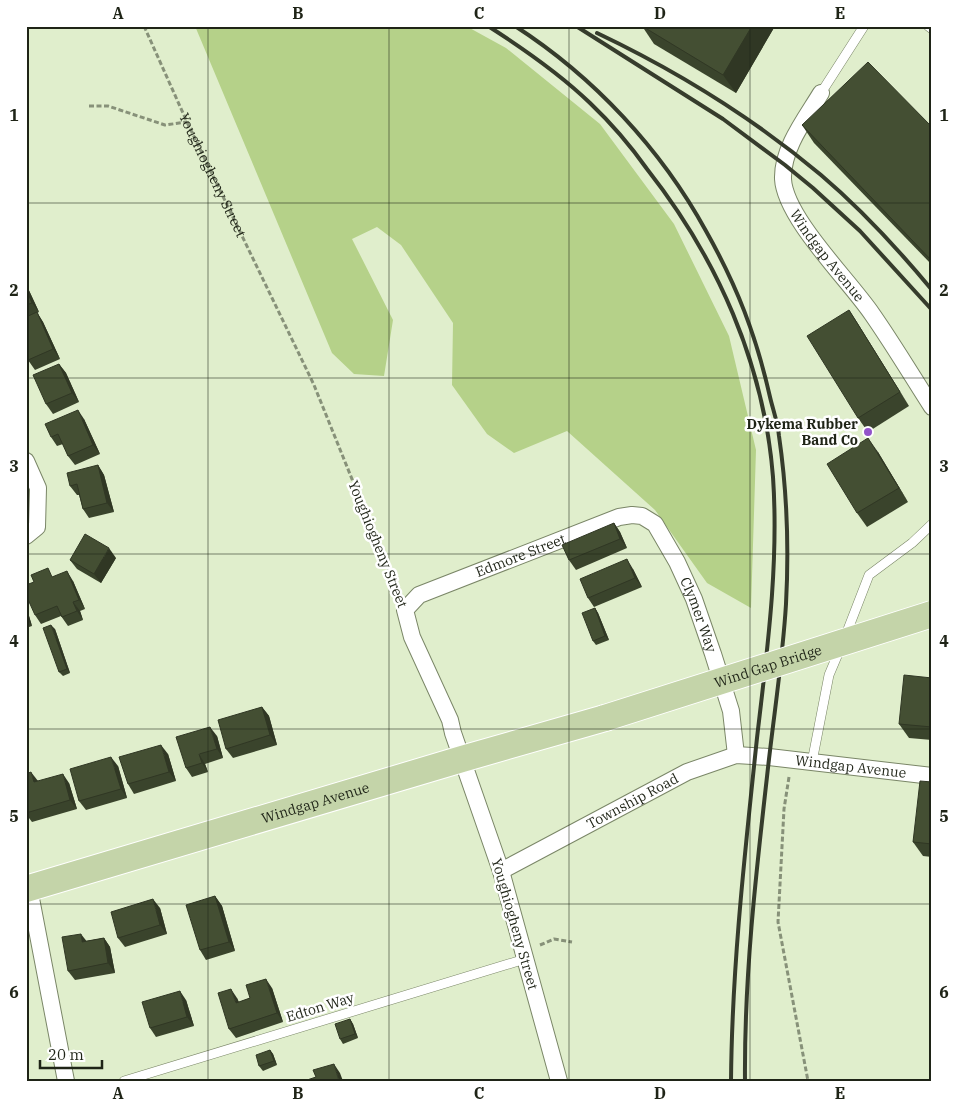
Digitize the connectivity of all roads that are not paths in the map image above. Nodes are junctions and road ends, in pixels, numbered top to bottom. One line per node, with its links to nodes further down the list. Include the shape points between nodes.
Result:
1 (864, 26): 4 (lane)
2 (928, 26): 3 (lane)
3 (932, 29)
4 (822, 93): 5 (street, Windgap Avenue, via 789,151 783,179 787,194 796,216 872,314)
5 (932, 407)
6 (26, 461): 9 (street, via 38,488)
7 (642, 516): 10 (street, Edmore Street, via 620,517 428,591 419,595); 13 (street, Clymer Way, via 655,524 666,541 694,599 731,711)
8 (932, 524): 16 (lane, via 869,575 829,674)
9 (31, 531)
10 (405, 610): 15 (street, Youghiogheny Street, via 412,637 450,720)
11 (932, 614): 12 (main road, Wind Gap Bridge, bridge)
12 (605, 718): 15 (main road, Windgap Avenue)
13 (736, 755): 14 (street, Township Road); 18 (street, Township Road, via 687,772)
14 (769, 757): 16 (street, Windgap Avenue)
15 (462, 759): 18 (street, Youghiogheny Street); 19 (main road, Windgap Avenue)
16 (812, 762): 17 (street, Windgap Avenue)
17 (932, 776)
18 (501, 871): 20 (street, Youghiogheny Street)
19 (28, 888): 21 (street)
20 (525, 959): 22 (lane, Edton Way); 23 (street, Youghiogheny Street)
21 (66, 1081)
22 (124, 1081)
23 (560, 1081)

